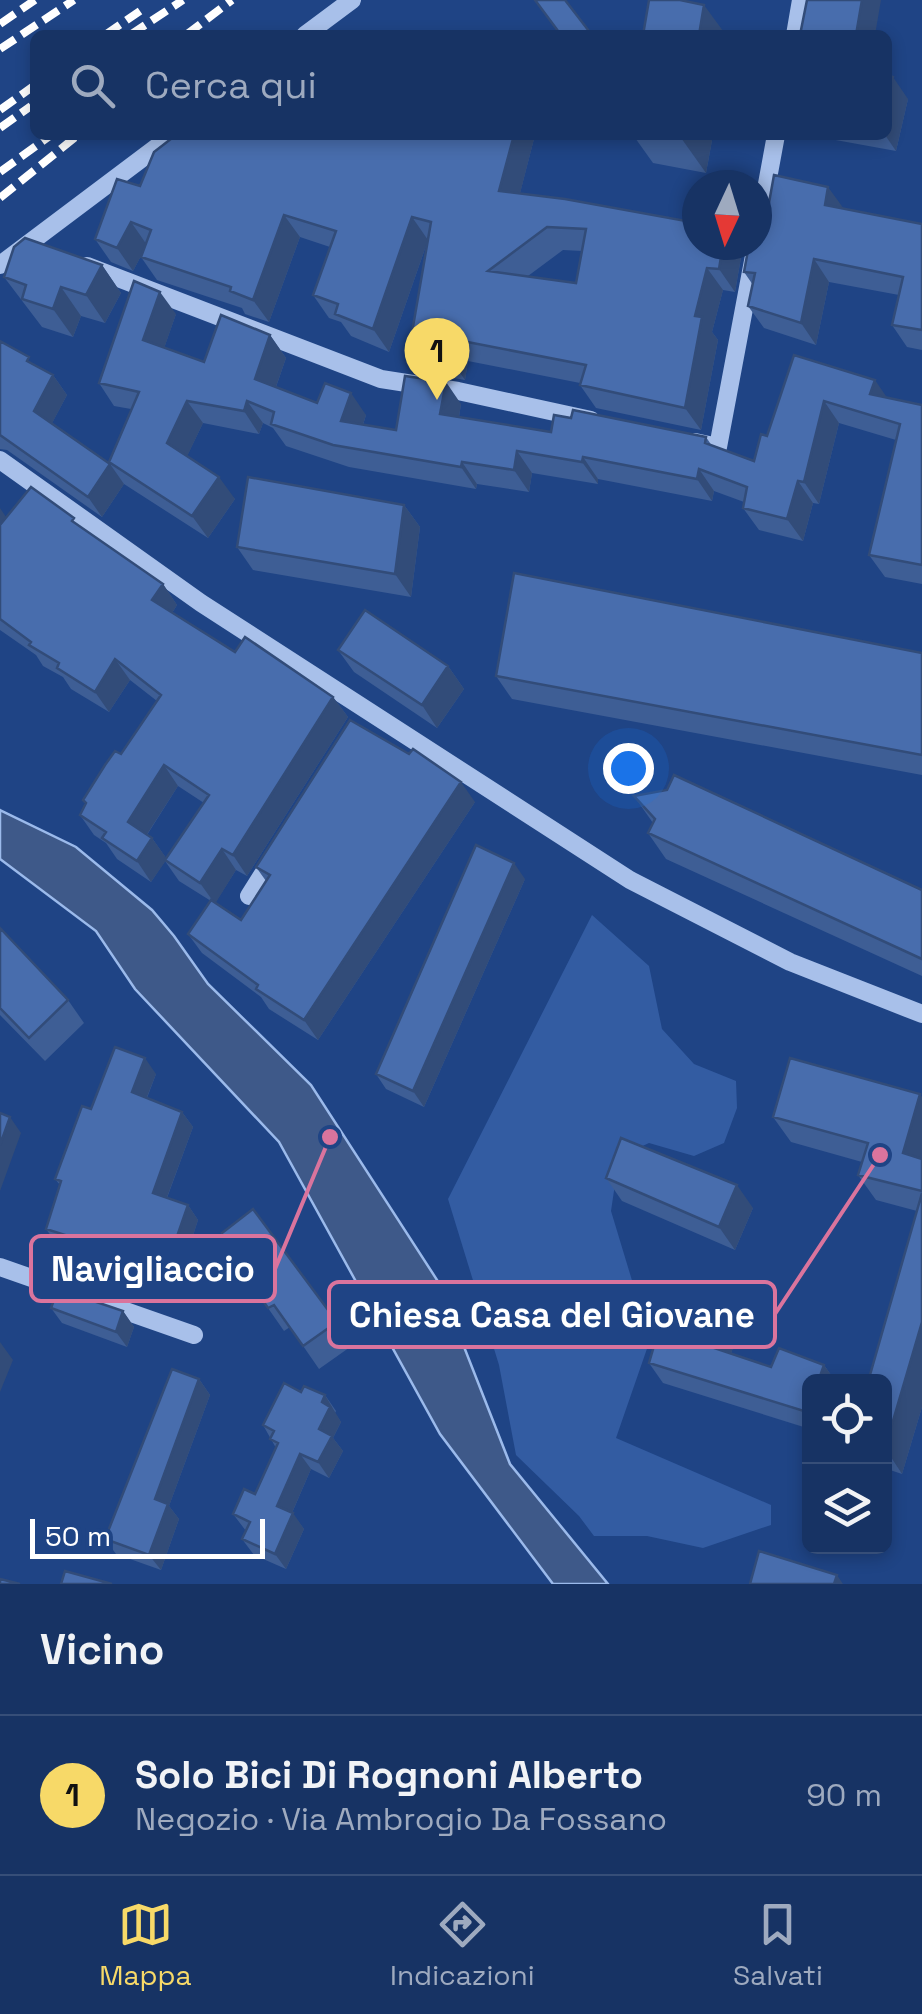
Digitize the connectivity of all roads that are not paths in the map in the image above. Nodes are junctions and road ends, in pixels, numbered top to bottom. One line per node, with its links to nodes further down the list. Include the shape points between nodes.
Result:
1 (352, 0): 3 (street)
2 (801, 0): 4 (street)
3 (312, 30)
4 (796, 30)
5 (166, 140): 8 (street)
6 (775, 140): 7 (street)
7 (769, 170)
8 (29, 244): 9 (street); 12 (street)
9 (50, 252)
10 (753, 260): 14 (street, via 718,447)
11 (73, 261): 13 (street, via 381,379)
12 (0, 265)
13 (607, 423)
14 (681, 439)
15 (0, 460): 16 (street, via 37,498)
16 (368, 710): 17 (street); 20 (street, via 630,880 790,962)
17 (357, 727)
18 (282, 845): 19 (street)
19 (250, 896)
20 (922, 1014)
21 (0, 1268): 22 (street)
22 (194, 1335)

